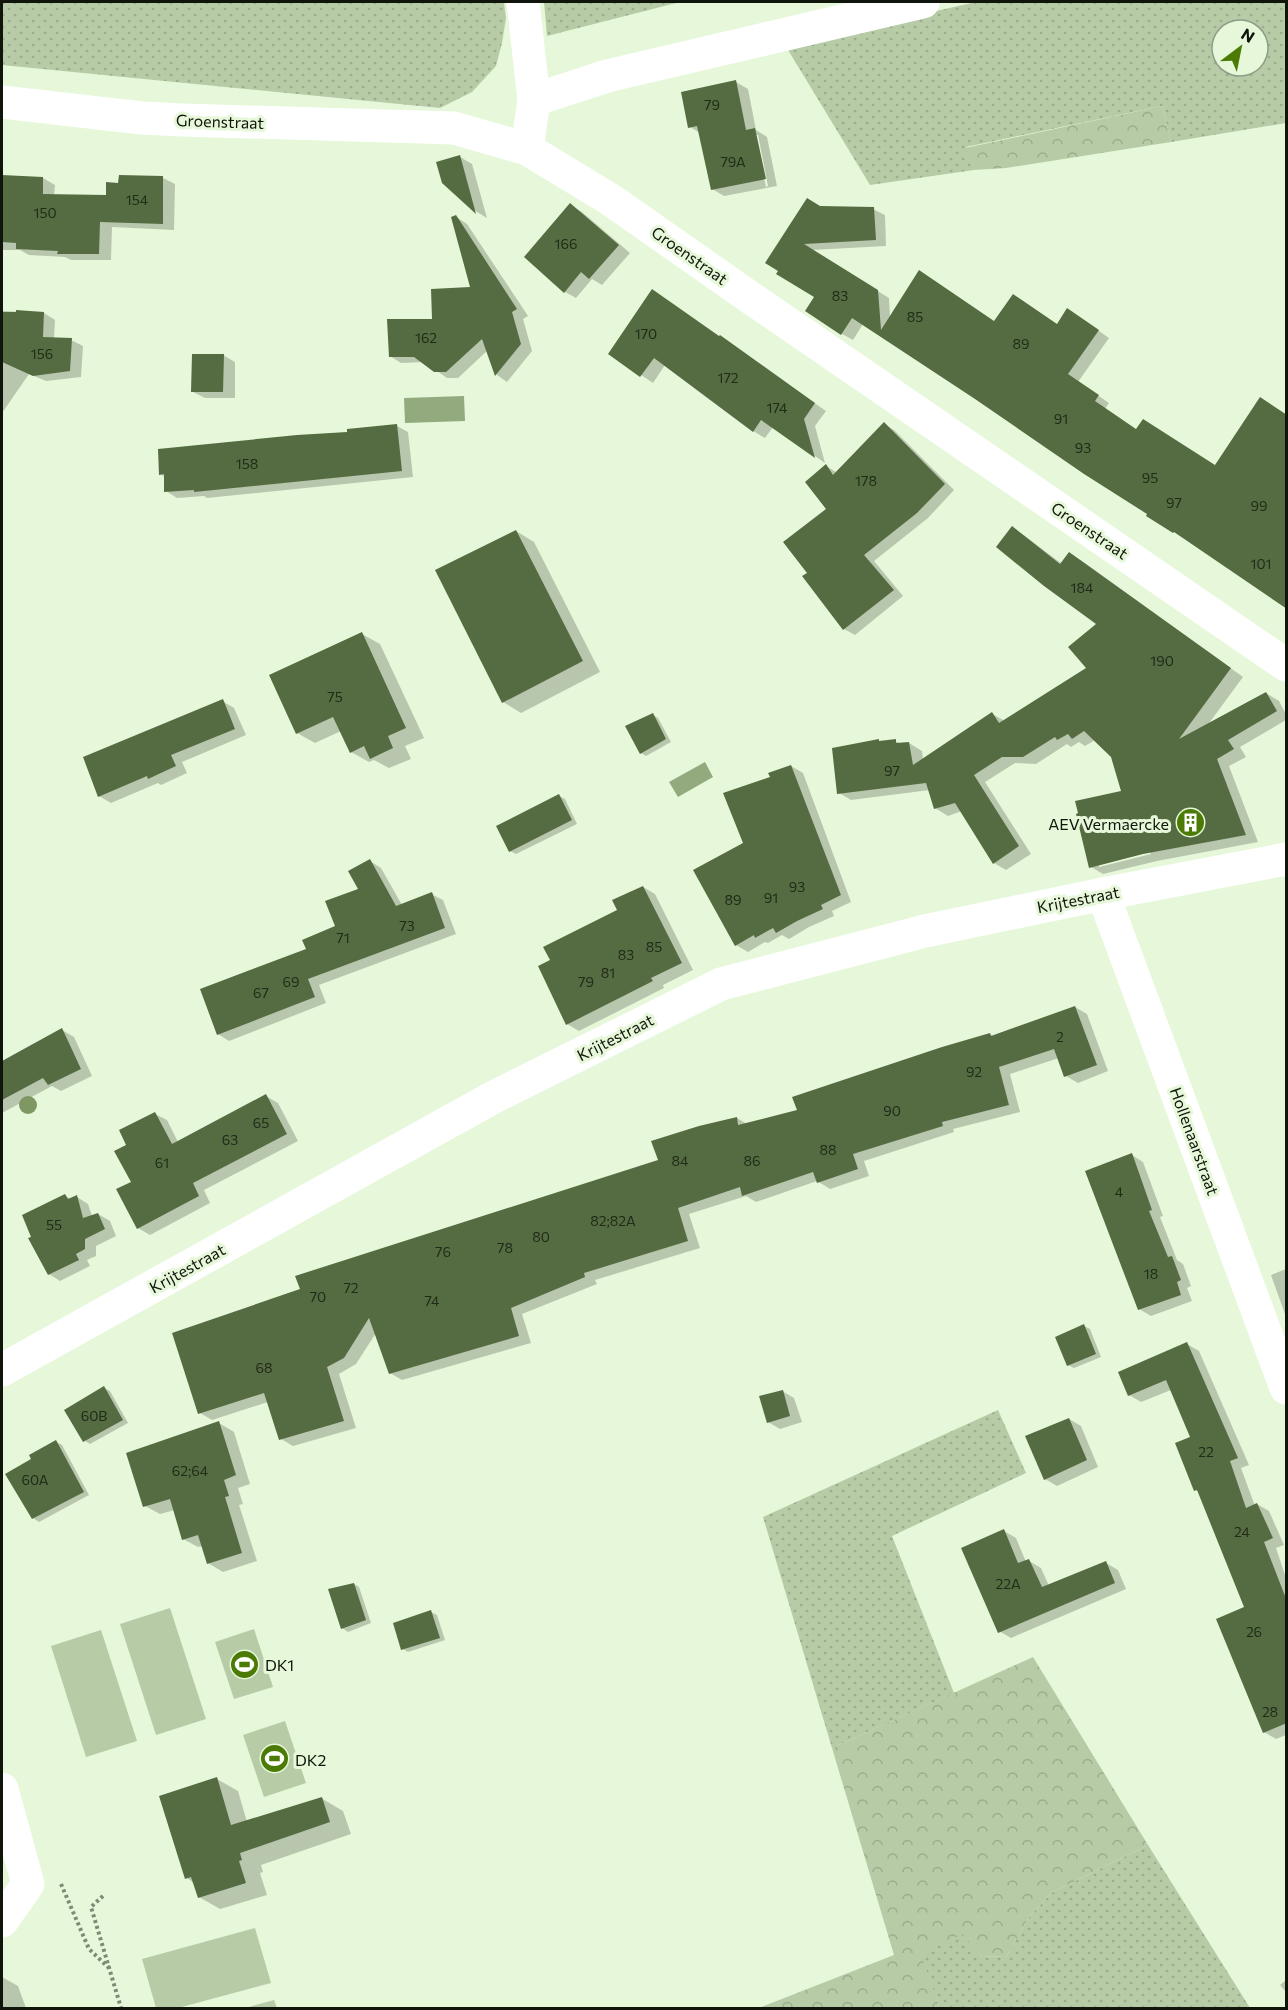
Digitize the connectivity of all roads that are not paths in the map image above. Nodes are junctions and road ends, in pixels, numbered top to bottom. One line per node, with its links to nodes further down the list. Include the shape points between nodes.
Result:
1 (523, 2): 3 (street)
2 (924, 2): 3 (street, via 607,76)
3 (534, 100): 5 (street)
4 (2, 102): 5 (street, Groenstraat, via 142,118 454,128)
5 (527, 149): 6 (street, Groenstraat, via 611,200)
6 (1287, 665)
7 (1287, 859): 8 (street, Krijtestraat)
8 (1103, 894): 9 (street, Krijtestraat, via 925,930 721,984 492,1098); 10 (street, Hollenaarstraat)
9 (2, 1370)
10 (1287, 1388)
11 (2, 1789): 12 (street, via 28,1884)
12 (2, 1921)

